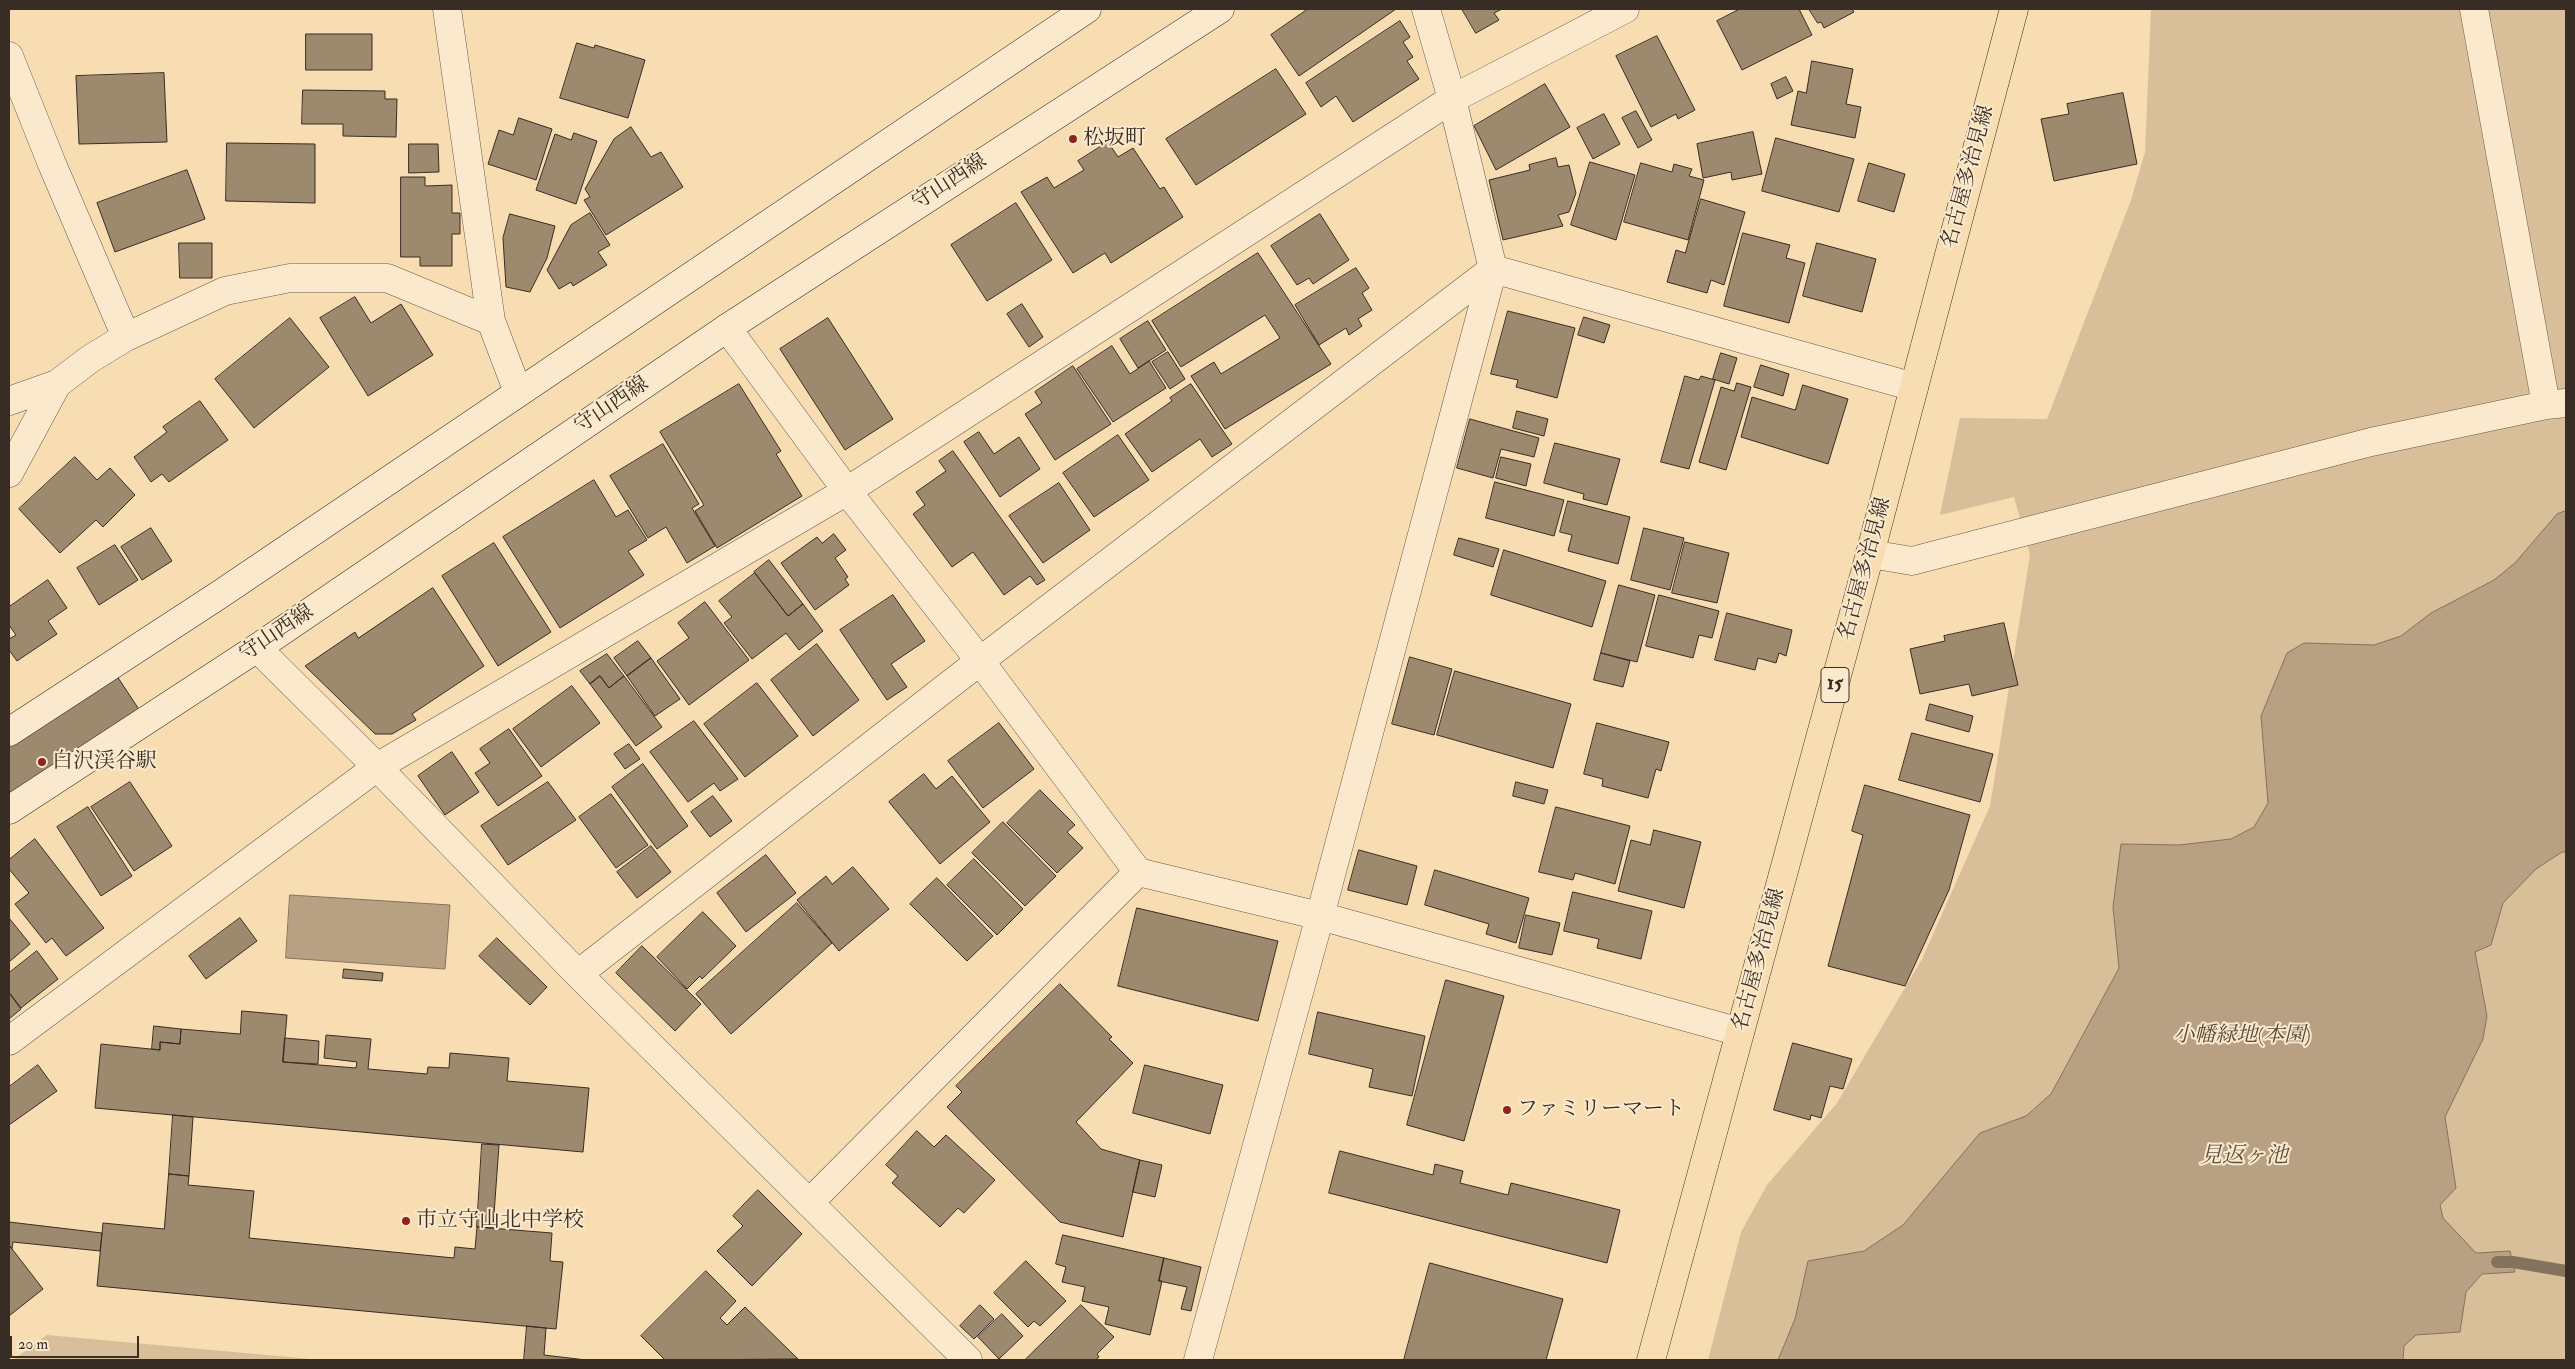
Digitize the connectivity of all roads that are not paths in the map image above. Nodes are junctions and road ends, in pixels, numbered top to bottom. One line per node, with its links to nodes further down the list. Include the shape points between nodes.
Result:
1 (447, 9): 11 (street)
2 (1087, 9): 16 (street)
3 (1220, 9): 12 (street, 守山西線)
4 (1426, 9): 9 (street)
5 (1625, 9): 9 (street)
6 (2014, 9): 15 (main road, 名古屋多治見線 / 15)
7 (2474, 9): 18 (street)
8 (9, 56): 13 (street)
9 (1452, 99): 10 (street); 20 (street)
10 (1493, 269): 15 (street); 23 (street); 28 (street)
11 (491, 321): 13 (street, via 388,278 290,278 225,290); 16 (street)
12 (726, 328): 20 (street); 22 (street, 守山西線)
13 (126, 337): 14 (street, via 90,358)
14 (57, 384): 17 (street); 19 (street)
15 (1914, 387): 21 (main road, 名古屋多治見線 / 15)
16 (518, 392): 24 (street, via 219,595)
17 (9, 401)
18 (2556, 404): 21 (street, via 2371,442 1912,561)
19 (9, 473)
20 (847, 491): 23 (street); 25 (street)
21 (1870, 554): 30 (main road, 名古屋多治見線 / 15)
22 (257, 648): 25 (street); 26 (street, 守山西線)
23 (980, 661): 27 (street); 29 (street)
24 (9, 732)
25 (377, 767): 29 (street); 31 (street)
26 (9, 810)
27 (1138, 872): 28 (street); 32 (street)
28 (1320, 916): 30 (street); 34 (street)
29 (578, 974): 32 (street)
30 (1740, 1032): 35 (main road, 名古屋多治見線 / 15)
31 (9, 1041)
32 (809, 1203): 33 (street)
33 (968, 1360)
34 (1198, 1360)
35 (1652, 1360)

